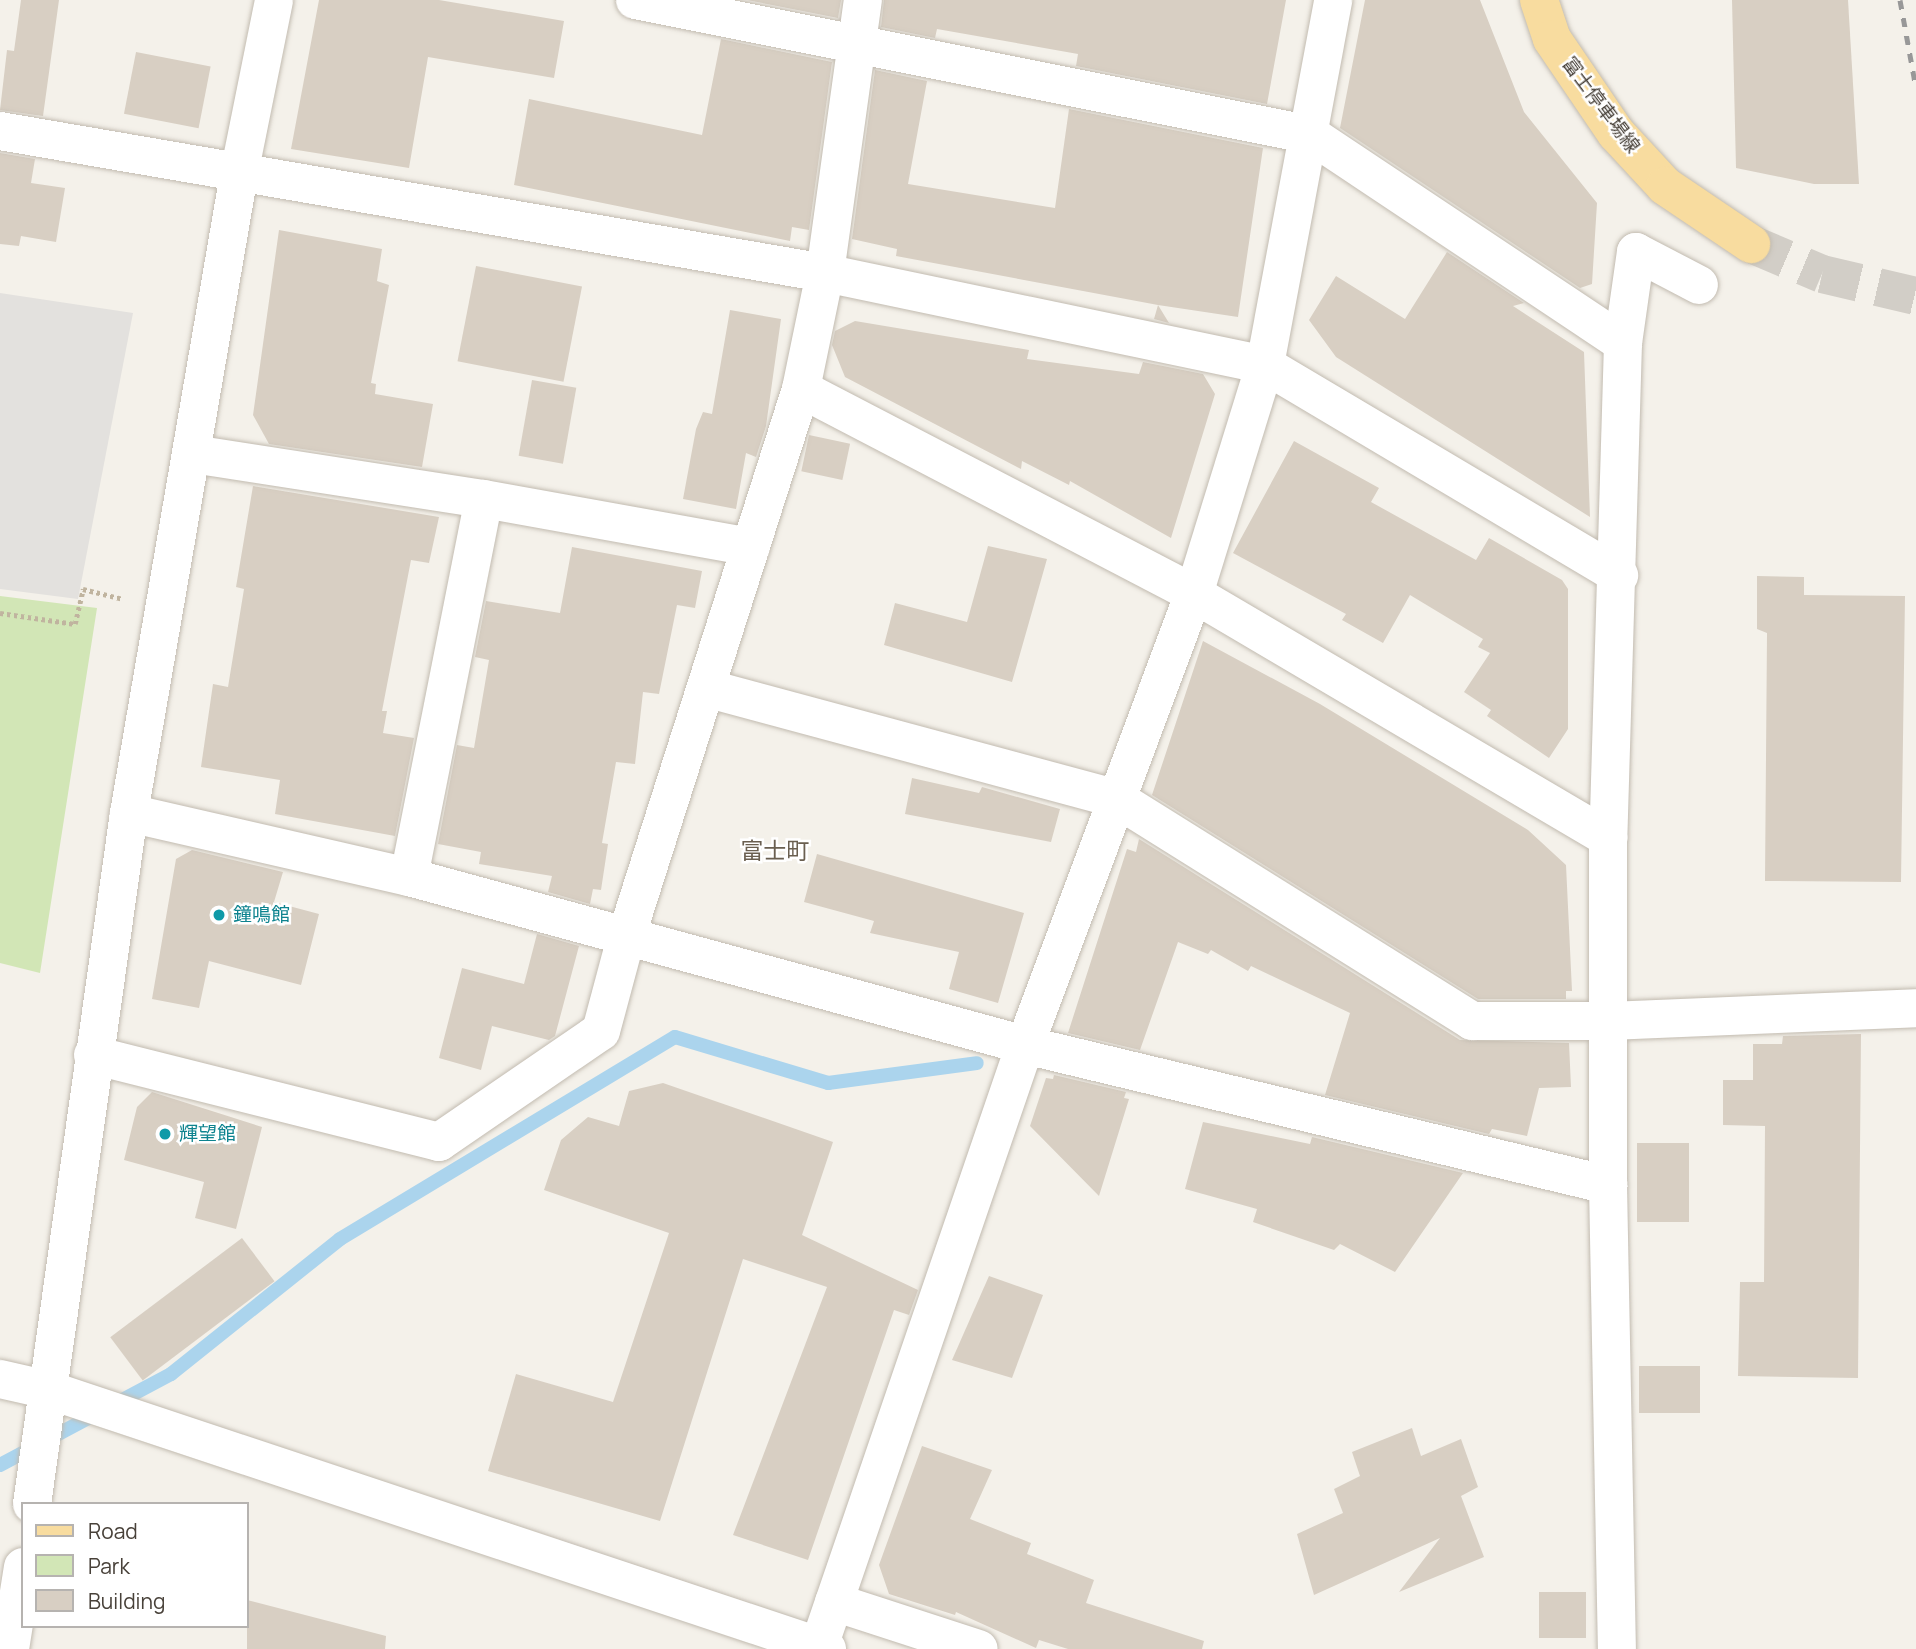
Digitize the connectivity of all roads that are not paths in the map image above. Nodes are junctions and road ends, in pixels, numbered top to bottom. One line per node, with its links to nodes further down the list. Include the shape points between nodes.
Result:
1 (274, 0): 9 (street)
2 (635, 0): 6 (street)
3 (863, 0): 6 (street)
4 (1333, 0): 8 (street)
5 (1539, 0): 10 (main road, 富士停車場線, via 1552,39 1616,133 1665,186)
6 (856, 42): 8 (street); 11 (street)
7 (0, 131): 9 (street)
8 (1311, 135): 13 (street); 14 (street)
9 (239, 174): 11 (street); 16 (street)
10 (1751, 244)
11 (825, 273): 14 (street); 15 (street)
12 (1699, 285): 13 (street, via 1636,252)
13 (1623, 343): 19 (street)
14 (1265, 365): 19 (street); 20 (street)
15 (800, 389): 18 (street); 20 (street)
16 (192, 454): 17 (street); 23 (street)
17 (484, 499): 18 (street); 25 (street)
18 (751, 547): 21 (street)
19 (1619, 575): 24 (street)
20 (1194, 594): 22 (street); 24 (street)
21 (706, 688): 22 (street); 26 (street)
22 (1117, 799): 28 (street, via 1472,1021); 29 (street)
23 (130, 813): 25 (street); 30 (street)
24 (1608, 838): 28 (street)
25 (409, 877): 26 (street)
26 (627, 934): 29 (street); 30 (street, via 601,1031 439,1142)
27 (1916, 1008): 28 (street)
28 (1609, 1021): 31 (street)
29 (1025, 1045): 31 (street); 36 (street)
30 (93, 1055): 33 (street)
31 (1608, 1185): 40 (street)
32 (0, 1379): 33 (street)
33 (49, 1390): 34 (street); 37 (street)
34 (32, 1502)
35 (21, 1580): 38 (street)
36 (834, 1602): 37 (street); 39 (street)
37 (821, 1648)
38 (10, 1649)
39 (979, 1649)
40 (1618, 1649)

